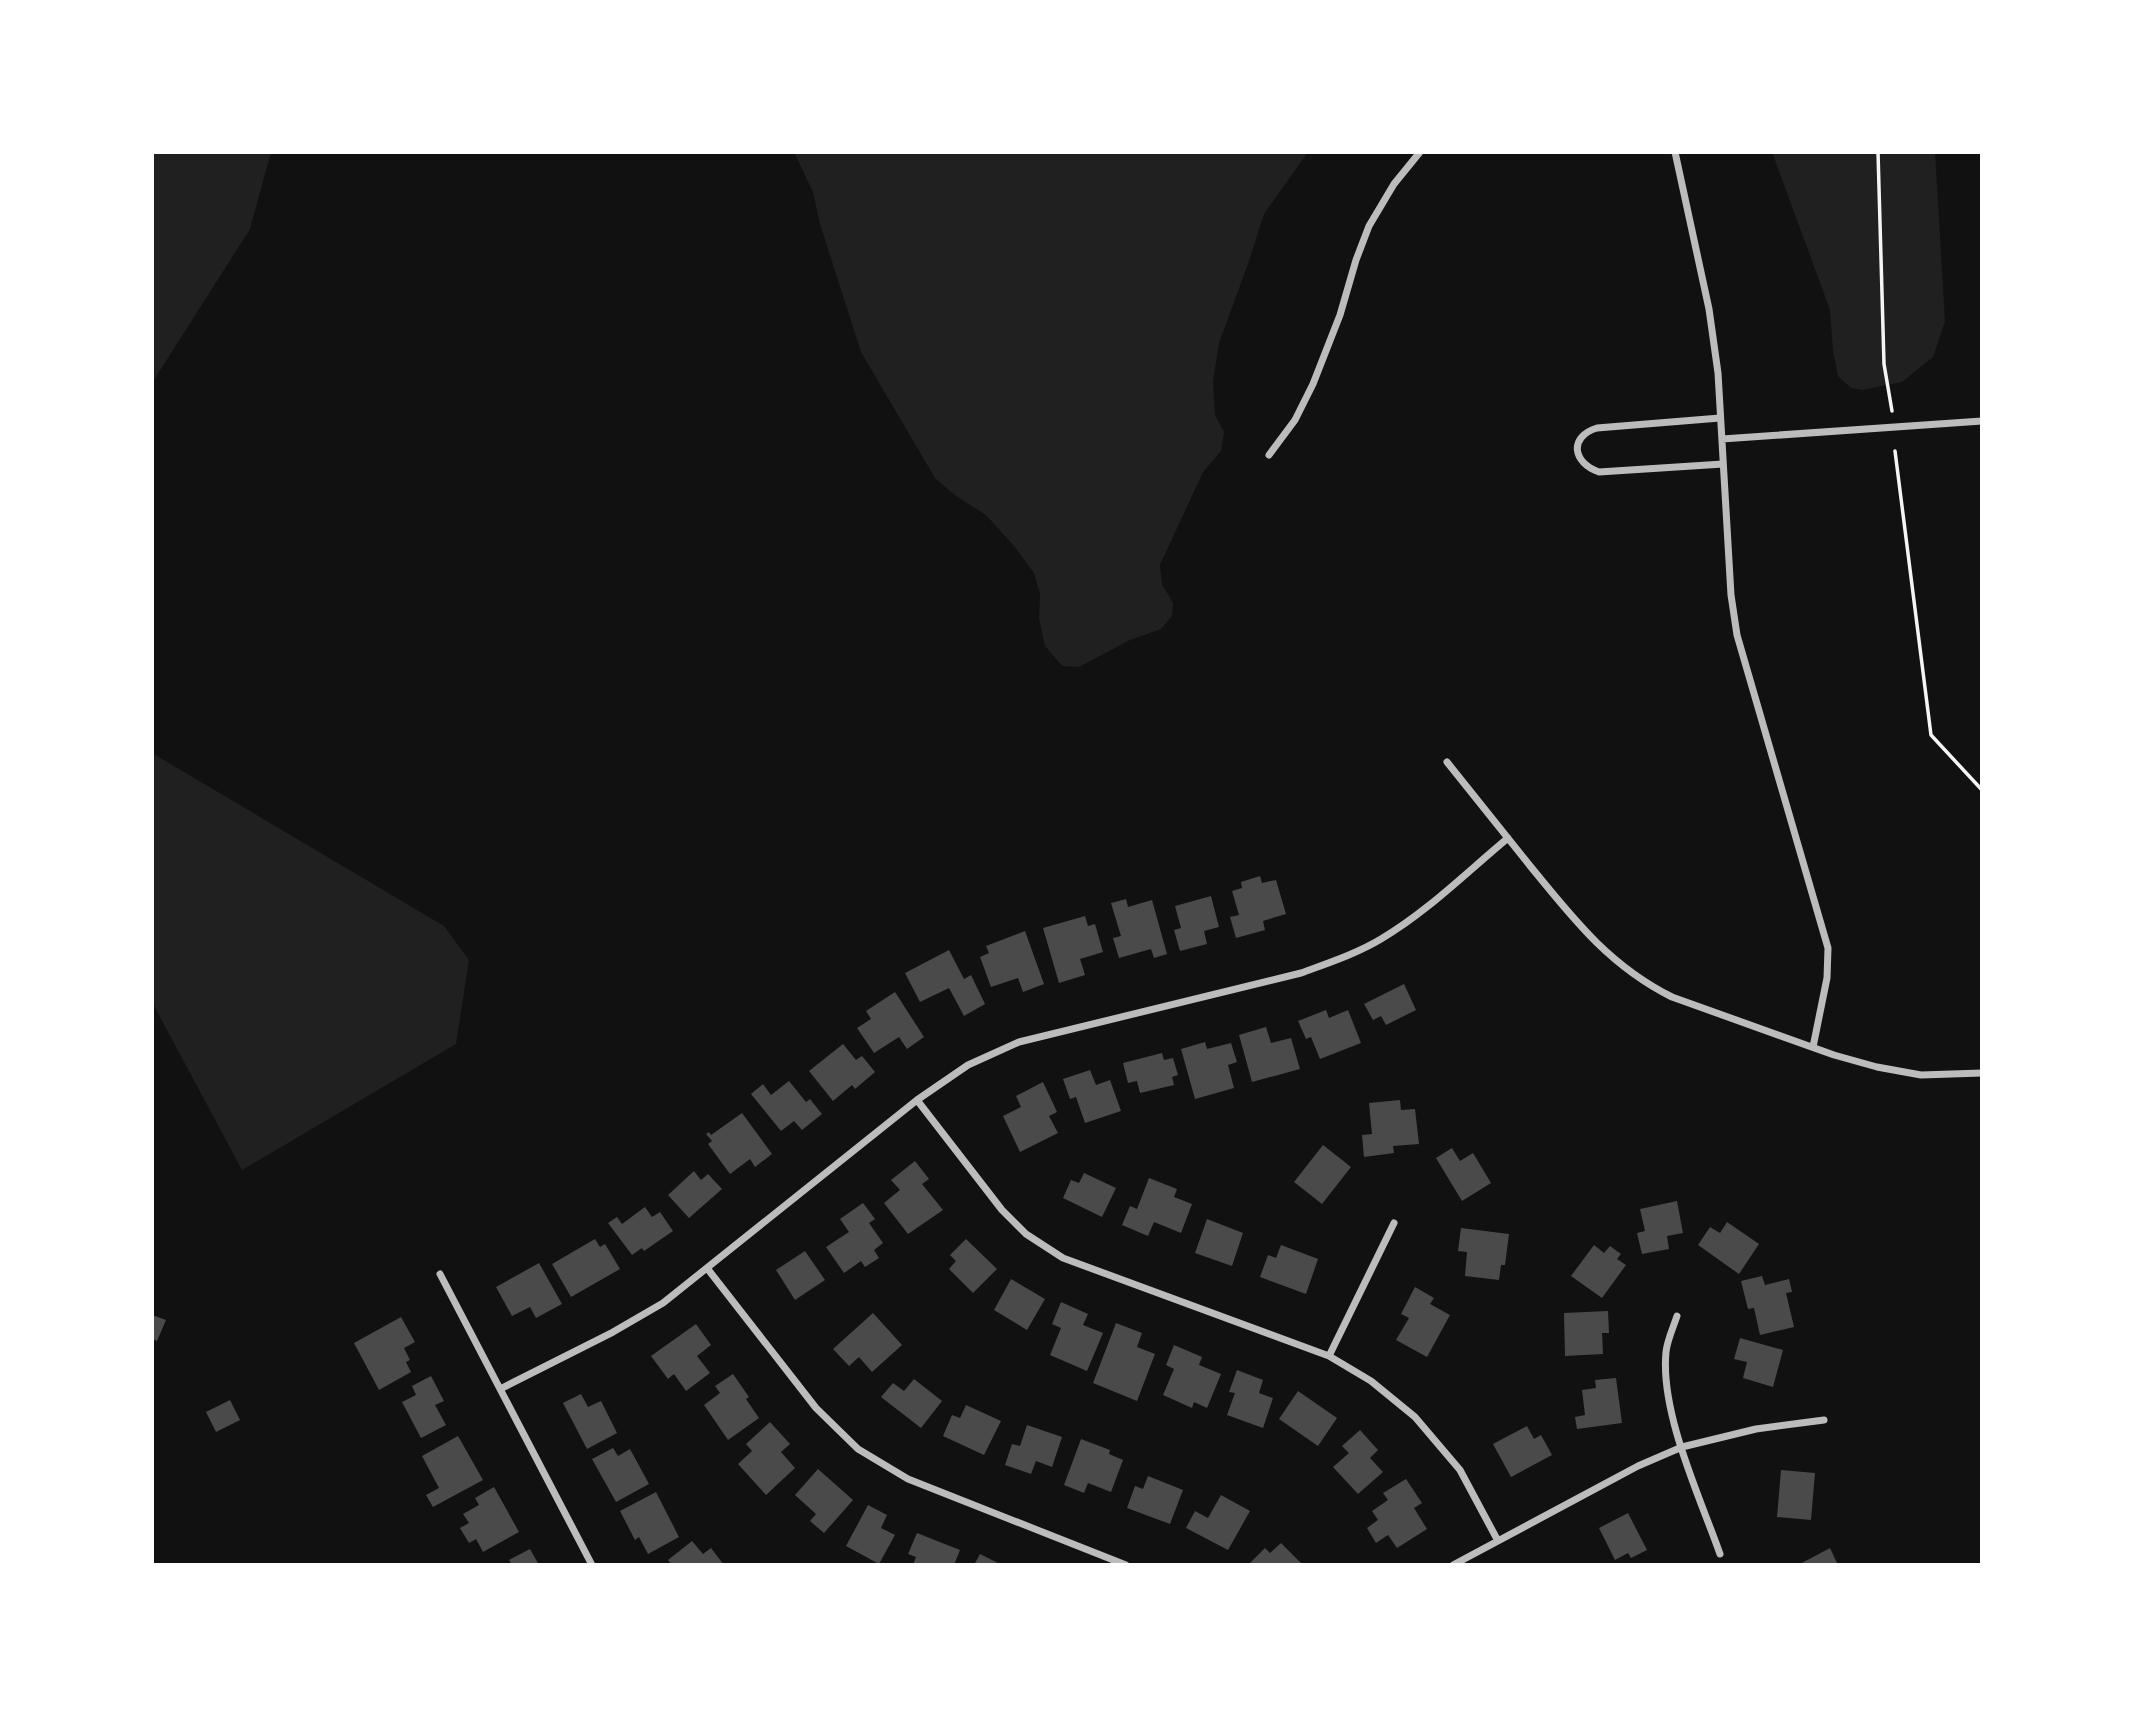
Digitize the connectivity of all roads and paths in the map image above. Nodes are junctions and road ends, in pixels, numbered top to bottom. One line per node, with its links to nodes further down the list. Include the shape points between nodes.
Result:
1 (1420, 152): 9 (street, via 1369,226 1313,384 1295,420)
2 (1675, 152): 5 (street, via 1709,309)
3 (1878, 152): 4 (path, via 1884,364)
4 (1892, 411)
5 (1720, 418): 7 (street); 10 (street, via 1597,428 1584,432 1578,450 1581,461 1599,472)
6 (1982, 421): 7 (street)
7 (1722, 439): 10 (street)
8 (1895, 451): 12 (path, via 1931,735)
9 (1269, 455)
10 (1723, 464): 14 (street, via 1737,635 1828,948 1827,978)
11 (1447, 762): 13 (street)
12 (1982, 790)
13 (1508, 838): 14 (street, via 1595,943 1625,969 1672,997); 16 (street, via 1415,915 1337,960 1301,973 1019,1042 968,1065)
14 (1813, 1047): 15 (street, via 1921,1075)
15 (1982, 1073)
16 (917, 1100): 18 (street); 21 (street, via 1002,1210 1026,1234 1063,1258)
17 (1394, 1223): 21 (street)
18 (707, 1268): 22 (street, via 663,1303); 28 (street, via 816,1408 858,1449 908,1479)
19 (440, 1274): 22 (street)
20 (1676, 1316): 24 (street, via 1666,1352 1668,1398)
21 (1329, 1356): 25 (street, via 1371,1381 1415,1417 1460,1470)
22 (500, 1390): 27 (street)
23 (1824, 1420): 24 (street, via 1756,1429)
24 (1682, 1447): 25 (street, via 1637,1466); 26 (street)
25 (1498, 1541): 29 (street)
26 (1720, 1554)
27 (592, 1565)
28 (1126, 1565)
29 (1453, 1565)

